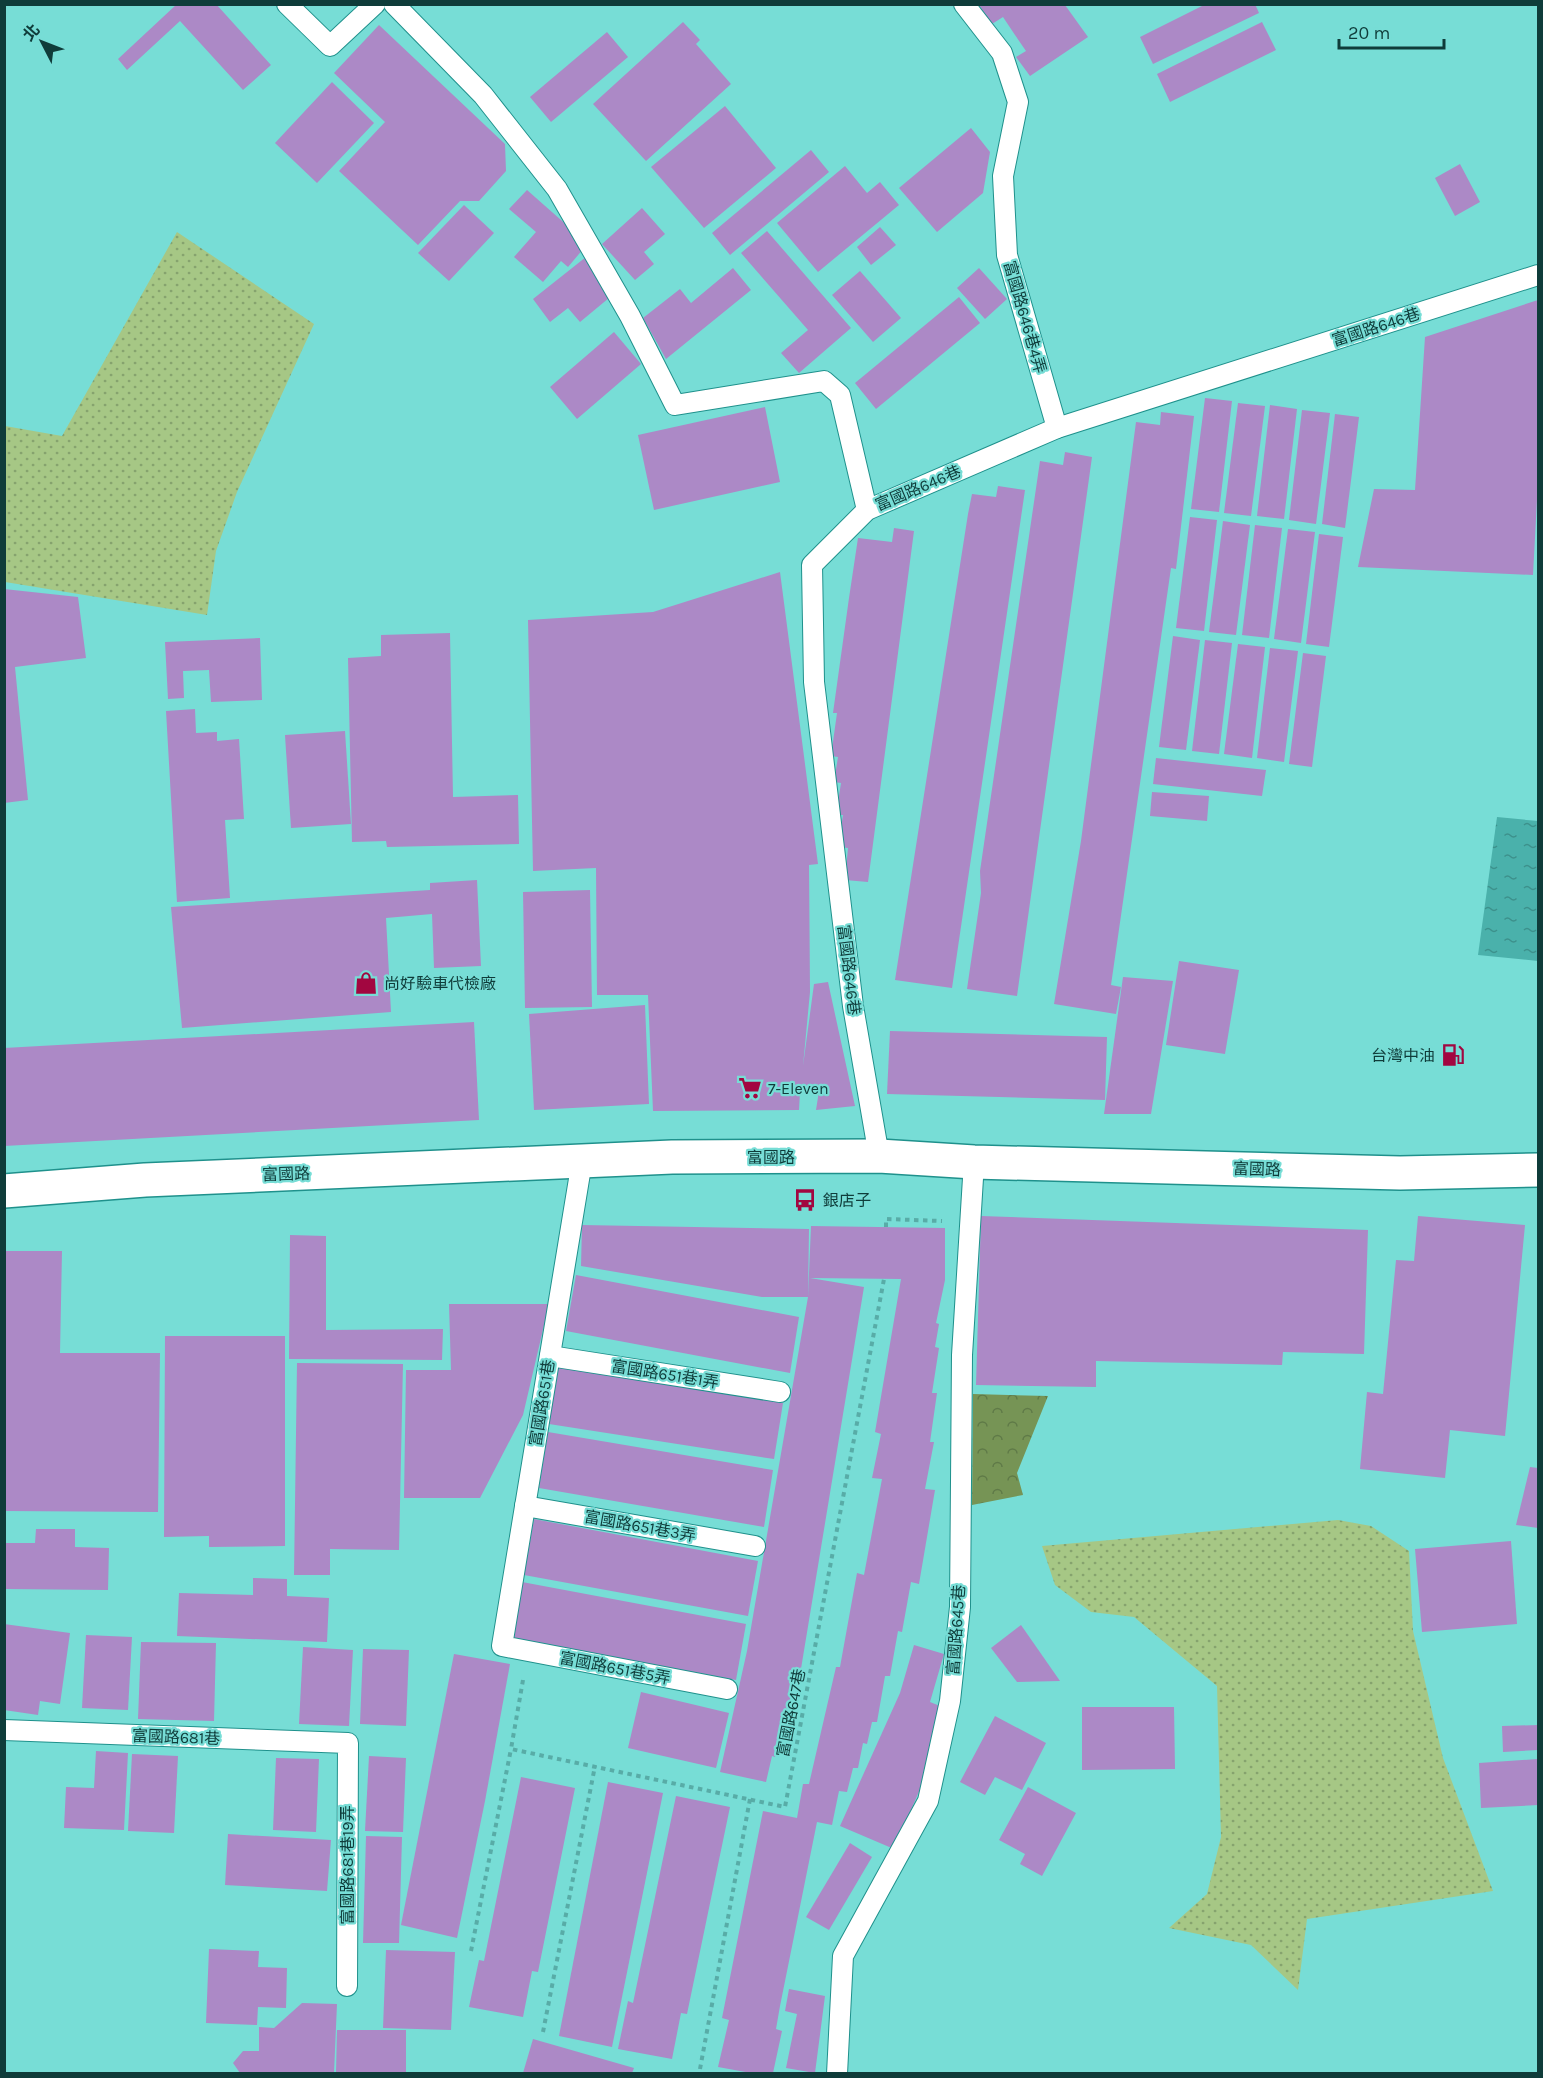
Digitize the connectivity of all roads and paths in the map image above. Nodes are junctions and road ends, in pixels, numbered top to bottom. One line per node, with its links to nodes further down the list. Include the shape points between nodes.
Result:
1 (287, 4): 2 (lane, via 330,46)
2 (375, 4)
3 (394, 4): 7 (lane, via 483,95 557,189 630,316 675,405 824,381 840,395)
4 (964, 4): 6 (lane, 富國路646巷4弄, via 1002,53 1018,102 1003,176 1007,255)
5 (1539, 275): 6 (lane, 富國路646巷)
6 (1057, 428): 7 (lane, 富國路646巷)
7 (867, 510): 8 (lane, 富國路646巷, via 812,566 814,682 853,1006)
8 (879, 1156): 9 (street, 富國路); 10 (street, 富國路)
9 (582, 1161): 12 (street, 富國路, via 145,1180); 16 (lane, 富國路651巷)
10 (974, 1162): 11 (street, 富國路, via 1400,1173); 13 (lane, 富國路645巷)
11 (1539, 1170)
12 (4, 1191)
13 (969, 1222): 14 (path, via 886,1219); 32 (lane, 富國路645巷, via 962,1355 960,1606 950,1701 928,1801 843,1956)
14 (886, 1227)
15 (884, 1280): 27 (path, 富國路647巷, via 785,1807)
16 (550, 1356): 17 (lane, 富國路651巷1弄); 18 (lane, 富國路651巷)
17 (780, 1392)
18 (525, 1506): 19 (lane, 富國路651巷3弄); 20 (lane, 富國路651巷)
19 (755, 1546)
20 (502, 1646): 22 (lane, 富國路651巷5弄)
21 (523, 1680): 25 (path)
22 (728, 1689)
23 (4, 1730): 24 (lane, 富國路681巷)
24 (348, 1743): 29 (lane, 富國路681巷19弄)
25 (511, 1749): 26 (path, 富國路647巷); 28 (path)
26 (595, 1766): 27 (path, 富國路647巷); 30 (path)
27 (750, 1799): 31 (path)
28 (471, 1951)
29 (347, 1986)
30 (543, 2032)
31 (700, 2069)
32 (837, 2073)

